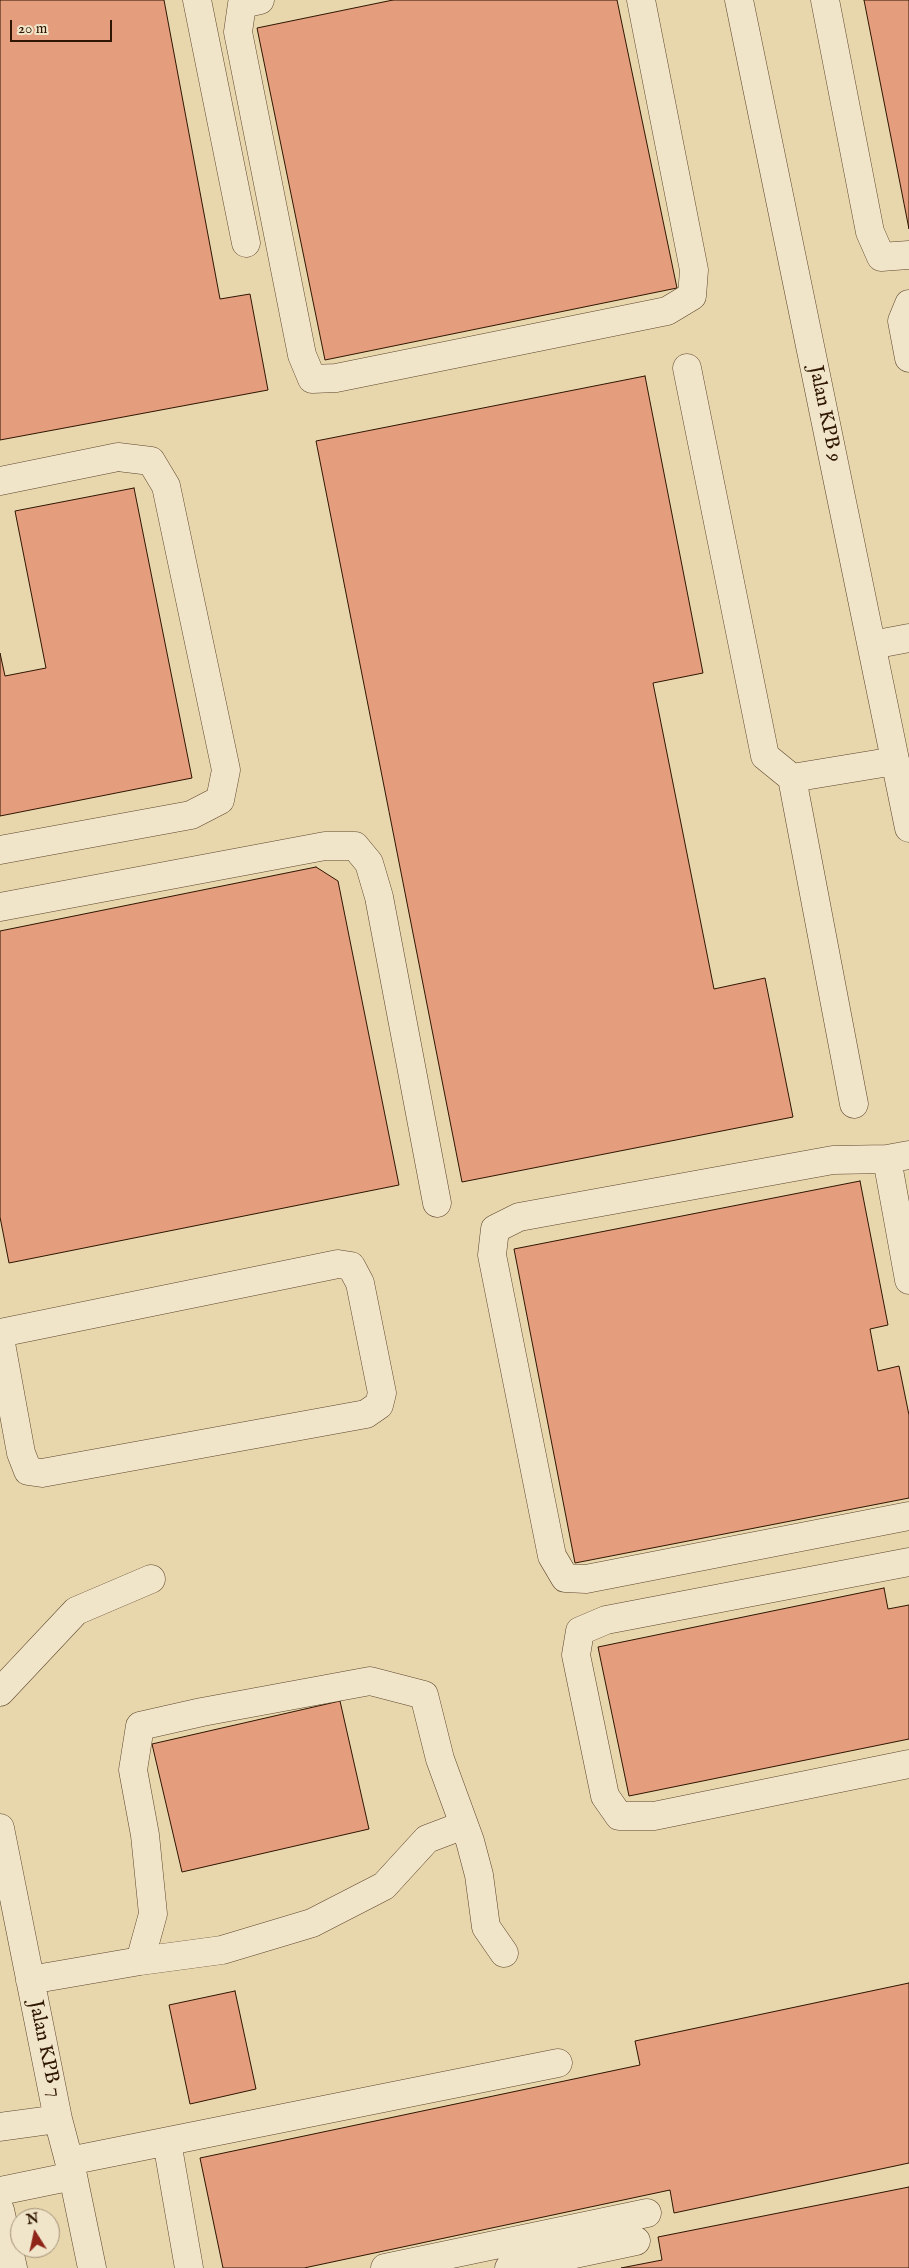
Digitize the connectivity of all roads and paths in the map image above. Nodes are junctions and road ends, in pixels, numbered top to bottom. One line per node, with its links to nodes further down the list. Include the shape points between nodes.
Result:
1 (197, 0): 6 (street)
2 (260, 0): 3 (street, via 242,4 238,32 302,356 312,379 336,378 667,311 692,296 694,270)
3 (641, 0)
4 (739, 0): 13 (street, Jalan KPB 9)
5 (825, 0): 7 (street, via 870,232 881,257)
6 (246, 243)
7 (909, 255)
8 (909, 304): 9 (street, via 902,321)
9 (909, 358)
10 (687, 368): 15 (street, via 765,756)
11 (0, 481): 17 (street, via 118,457 151,461 166,486 226,770 220,800 191,815)
12 (909, 638): 13 (street)
13 (872, 645): 14 (street, Jalan KPB 9)
14 (895, 761): 15 (street); 16 (street, Jalan KPB 9)
15 (792, 778): 19 (street)
16 (909, 828)
17 (0, 850)
18 (0, 907): 21 (street, via 325,846 355,846 369,863 379,897)
19 (854, 1104)
20 (898, 1157): 22 (street); 25 (street, via 833,1160 519,1218 495,1229 492,1254 552,1556 565,1578 586,1579)
21 (437, 1203)
22 (909, 1280)
23 (0, 1333): 24 (street, via 338,1264 351,1266 360,1283 382,1393 379,1405 366,1414 42,1473 28,1471 21,1453)
24 (0, 1338)
25 (909, 1516)
26 (909, 1562): 29 (street, via 606,1620 580,1631 576,1655 605,1796 619,1816 654,1816)
27 (150, 1579): 28 (street, via 76,1611)
28 (0, 1692)
29 (909, 1764)
30 (464, 1825): 32 (street, via 479,1875 486,1927); 33 (street, via 427,1839 384,1886 312,1923 222,1950); 33 (street, via 440,1758 424,1695 370,1681 140,1726 133,1770 145,1836 153,1914)
31 (0, 1828): 34 (street, Jalan KPB 7)
32 (504, 1953)
33 (140, 1961): 34 (street)
34 (30, 1980): 36 (street, Jalan KPB 7)
35 (558, 2063): 38 (street)
36 (58, 2118): 37 (street); 39 (street, Jalan KPB 7)
37 (0, 2127)
38 (167, 2142): 39 (street); 46 (street)
39 (71, 2168): 40 (street); 45 (street, Jalan KPB 7)
40 (0, 2191)
41 (0, 2210): 44 (street)
42 (647, 2213): 47 (street)
43 (636, 2241): 48 (street)
44 (13, 2268)
45 (92, 2268)
46 (189, 2268)
47 (384, 2268)
48 (509, 2268)

